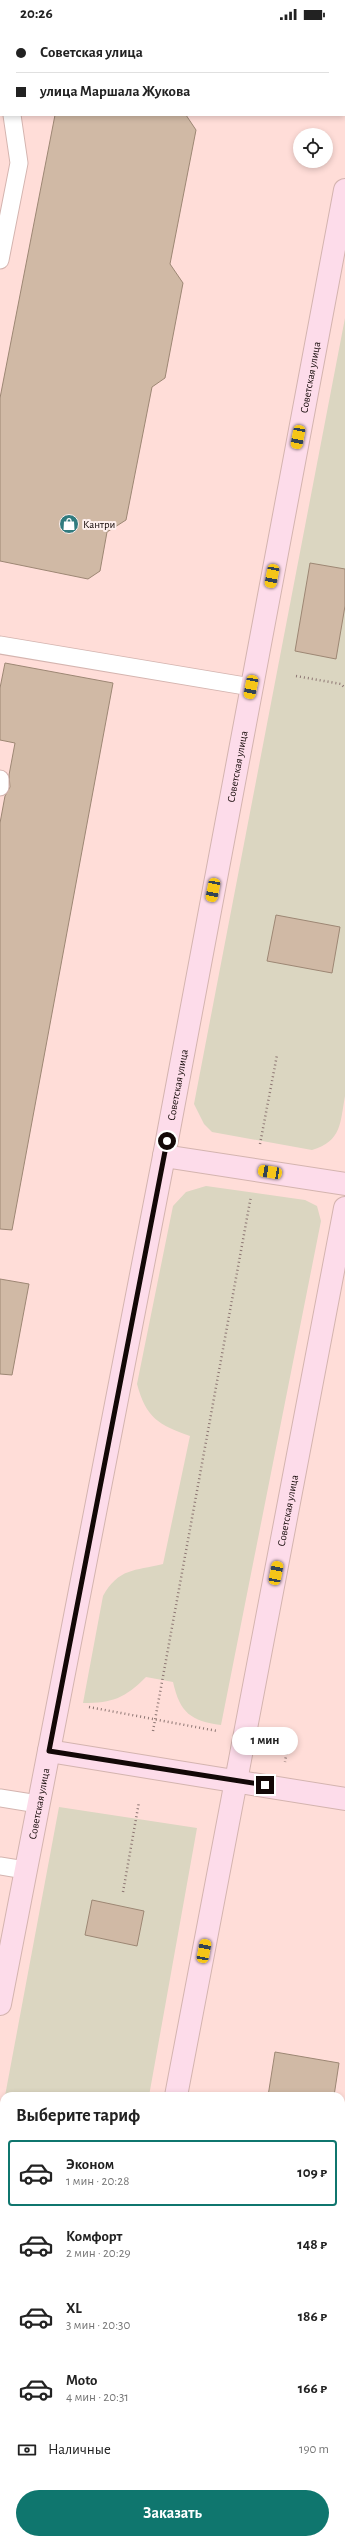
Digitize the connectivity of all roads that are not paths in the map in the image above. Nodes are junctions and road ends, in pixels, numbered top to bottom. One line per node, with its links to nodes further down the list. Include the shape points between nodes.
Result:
1 (12, 116): 3 (lane, via 20,163)
2 (345, 190): 5 (street, Советская улица)
3 (0, 260)
4 (0, 645): 5 (lane)
5 (251, 687): 8 (street, Советская улица)
6 (0, 780): 7 (lane)
7 (0, 787)
8 (164, 1156): 9 (street); 11 (street, Советская улица)
9 (345, 1184)
10 (344, 1222): 12 (street, Советская улица)
11 (49, 1751): 12 (street); 15 (street, Советская улица)
12 (236, 1780): 14 (street); 19 (street, Советская улица)
13 (0, 1798): 15 (lane)
14 (345, 1799)
15 (38, 1804): 17 (street, Советская улица)
16 (0, 1866): 17 (lane)
17 (25, 1870): 18 (street, Советская улица)
18 (0, 2004)
19 (177, 2092)

